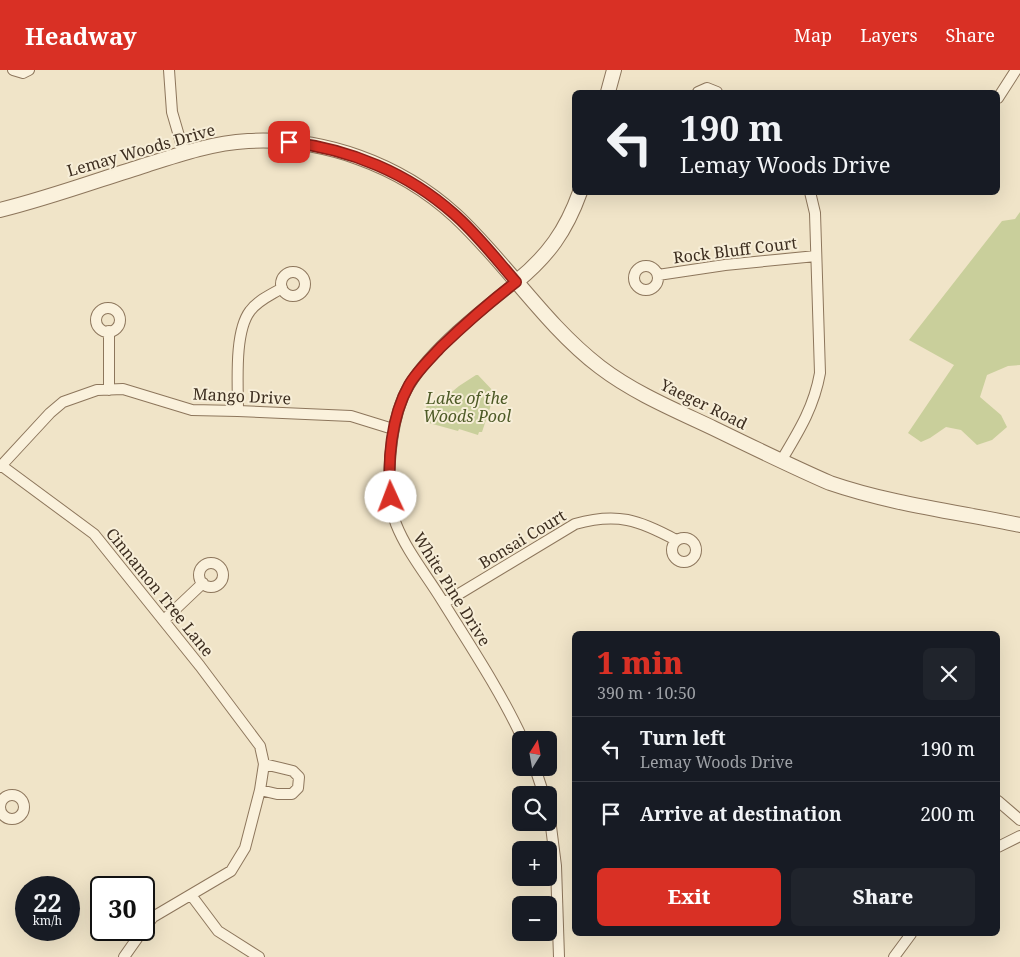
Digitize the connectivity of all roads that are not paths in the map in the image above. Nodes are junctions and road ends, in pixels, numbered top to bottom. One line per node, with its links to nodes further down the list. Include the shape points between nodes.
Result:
1 (13, 70): 2 (street, via 22,73)
2 (29, 70)
3 (169, 70): 10 (street, via 172,112)
4 (614, 70): 6 (street)
5 (1016, 70): 9 (street)
6 (609, 90)
7 (702, 90): 8 (street)
8 (714, 90)
9 (1000, 95)
10 (184, 153): 13 (street, Lemay Woods Drive); 16 (street, Lemay Woods Drive, via 229,143 277,141 324,147 375,163 439,201)
11 (579, 195): 16 (street, via 558,239)
12 (811, 195): 14 (street, via 815,214)
13 (1, 207)
14 (816, 256): 15 (street, Rock Bluff Court, via 725,264); 22 (street, via 820,373 806,420)
15 (658, 275)
16 (516, 282): 21 (street, White Pine Drive, via 428,360 409,384); 22 (street, Yaeger Road, via 571,342 614,377)
17 (282, 288): 20 (street, via 257,303 244,325 238,354)
18 (109, 331): 19 (street)
19 (109, 390): 20 (street, Mango Drive, via 123,389 192,410); 23 (street, Mango Drive, via 97,390 63,402)
20 (238, 411): 21 (street, Mango Drive, via 351,416)
21 (393, 429): 27 (street, White Pine Drive, via 389,483 396,524)
22 (781, 461): 24 (street, Yaeger Road, via 849,490)
23 (1, 467): 28 (street, Cinnamon Tree Lane, via 94,534)
24 (1020, 525)
25 (676, 540): 27 (street, Bonsai Court, via 634,521 592,519 575,524)
26 (203, 583): 28 (street)
27 (444, 603): 29 (street, White Pine Drive)
28 (164, 620): 30 (street, Cinnamon Tree Lane, via 260,746)
29 (519, 731)
30 (264, 764): 31 (street, Cinnamon Tree Lane); 31 (street, via 293,771 299,777 298,788 292,794)
31 (260, 790): 37 (street, Cinnamon Tree Lane, via 245,848 231,871)
32 (1000, 802): 33 (street)
33 (1020, 820)
34 (552, 831): 43 (street)
35 (1020, 836): 36 (street)
36 (1000, 846)
37 (191, 895): 38 (street, Cinnamon Tree Lane); 42 (street, via 218,931)
38 (155, 915)
39 (910, 936): 44 (street)
40 (136, 941): 41 (street, Cinnamon Tree Lane)
41 (124, 957)
42 (259, 957)
43 (559, 957)
44 (894, 957)

